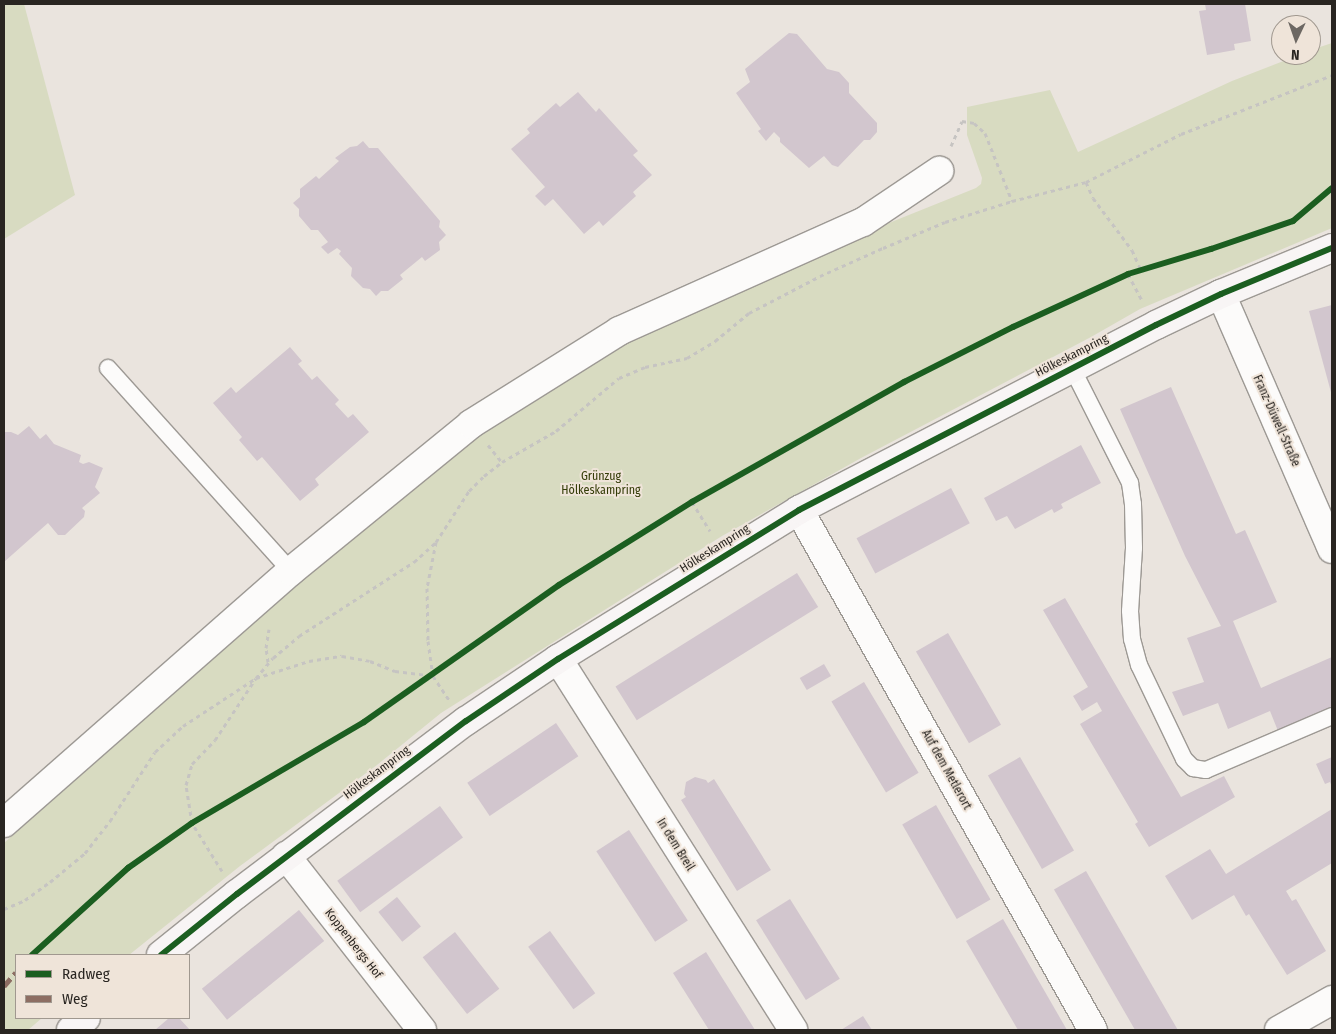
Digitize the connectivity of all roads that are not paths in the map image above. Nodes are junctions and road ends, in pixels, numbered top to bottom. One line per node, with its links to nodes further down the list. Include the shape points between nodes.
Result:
1 (939, 171): 8 (street, via 863,222 619,331 471,424)
2 (1332, 248): 3 (street, Hölkeskampring)
3 (1221, 294): 5 (street, Hölkeskampring); 7 (street, Franz-Düwell-Straße)
4 (108, 368): 8 (lane)
5 (1072, 368): 6 (street, Hölkeskampring); 10 (lane, via 1130,483 1134,548 1130,611 1132,639 1139,665 1184,759 1193,768 1206,770)
6 (799, 510): 9 (street, Hölkeskampring); 19 (street, Auf dem Metlerort)
7 (1332, 549)
8 (291, 571): 11 (street)
9 (558, 659): 12 (street, Hölkeskampring, via 466,721); 18 (street, In dem Breil)
10 (1332, 716)
11 (4, 823)
12 (286, 856): 13 (street, Hölkeskampring); 17 (street, Koppenbergs Hof)
13 (162, 954)
14 (1332, 1000): 20 (street)
15 (85, 1019): 16 (street)
16 (71, 1030)
17 (422, 1030)
18 (793, 1030)
19 (1093, 1030)
20 (1279, 1030)

